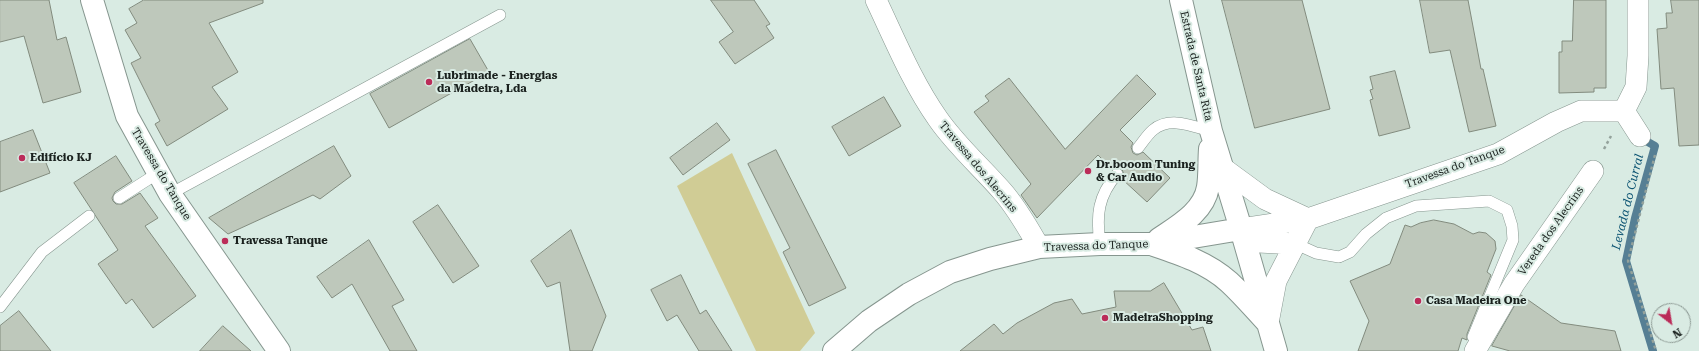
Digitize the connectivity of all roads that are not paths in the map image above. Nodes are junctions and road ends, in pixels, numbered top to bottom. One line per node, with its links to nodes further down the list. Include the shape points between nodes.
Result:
1 (92, 0): 12 (street, Travessa do Tanque, via 127,116)
2 (876, 0): 22 (street, Travessa dos Alecrins, via 910,73 936,117 952,138 1003,192)
3 (1181, 0): 7 (street, Estrada de Santa Rita)
4 (1638, 0): 6 (street, via 1636,86)
5 (500, 15): 14 (lane)
6 (1624, 111): 8 (street); 17 (street, Travessa do Tanque, via 1581,111 1498,154)
7 (1211, 131): 9 (lane, via 1167,122 1152,130); 10 (street, Estrada de Santa Rita); 20 (street, Estrada de Santa Rita, via 1208,188 1200,205 1186,221)
8 (1640, 136)
9 (1138, 148)
10 (1220, 166): 17 (street, via 1265,199); 18 (street, Estrada de Santa Rita)
11 (1593, 171): 29 (street, Vereda dos Alecrins, via 1514,284)
12 (158, 172): 14 (street, Travessa do Tanque); 15 (lane)
13 (1117, 174): 19 (lane, via 1107,185 1100,200 1097,225)
14 (170, 194): 25 (street, Travessa do Tanque)
15 (119, 198)
16 (89, 216): 23 (lane, via 42,252)
17 (1308, 219): 18 (street, Travessa do Tanque); 21 (street)
18 (1241, 230): 20 (street, Travessa do Tanque); 21 (street, via 1259,242); 24 (street, Estrada de Santa Rita)
19 (1100, 244): 20 (street, Travessa do Tanque); 22 (street, Travessa do Tanque)
20 (1151, 244): 24 (street, via 1205,265 1229,282)
21 (1296, 244): 24 (street, via 1276,281); 28 (lane, via 1316,253 1339,257 1350,252 1366,234 1386,218 1416,206 1489,201 1507,210 1513,240)
22 (1038, 247): 26 (street, Travessa do Tanque, via 950,272 879,313)
23 (0, 307)
24 (1268, 323): 27 (street, Estrada de Santa Rita)
25 (279, 351)
26 (834, 351)
27 (1276, 351)
28 (1468, 351)
29 (1475, 351)

